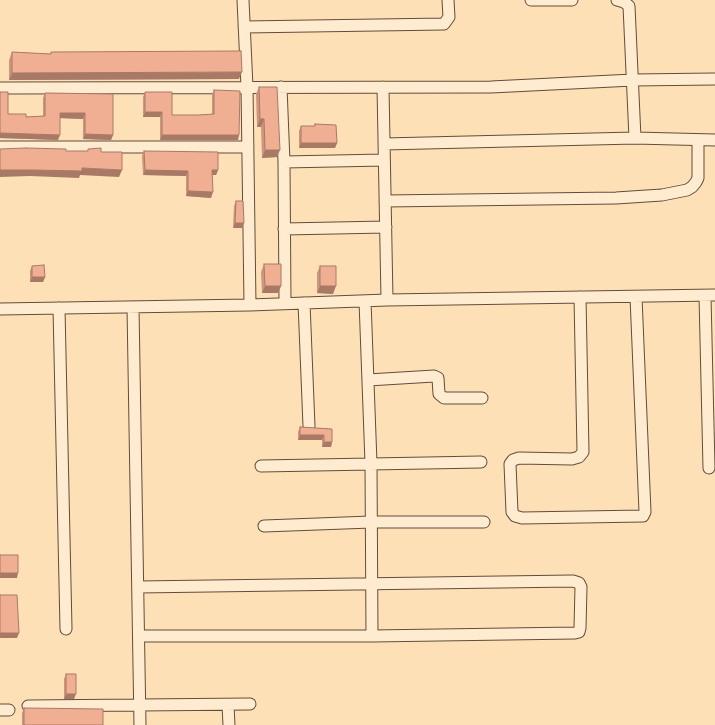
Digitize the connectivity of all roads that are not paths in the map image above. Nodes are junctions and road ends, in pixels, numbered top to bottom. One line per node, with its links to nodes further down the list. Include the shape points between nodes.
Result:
1 (243, 0): 6 (street)
2 (448, 0): 6 (street, via 449,16 444,24)
3 (531, 0): 4 (street)
4 (572, 0)
5 (617, 0): 8 (street, via 630,6)
6 (244, 27): 9 (street)
7 (715, 79): 8 (street)
8 (633, 80): 10 (street, via 491,87); 13 (street)
9 (247, 87): 11 (street); 12 (street); 18 (street)
10 (383, 87): 12 (street); 16 (street)
11 (0, 88)
12 (281, 88): 20 (street)
13 (635, 138): 14 (street); 16 (street)
14 (698, 140): 15 (street); 21 (street, via 696,182 687,190 662,195 616,198)
15 (715, 140)
16 (384, 144): 19 (street)
17 (0, 147): 18 (street)
18 (248, 147): 31 (street)
19 (384, 160): 20 (street); 21 (street)
20 (284, 162): 23 (street)
21 (385, 201): 22 (street)
22 (386, 227): 23 (street); 27 (street)
23 (284, 229): 29 (street)
24 (710, 296): 26 (street); 41 (street)
25 (580, 297): 26 (street); 26 (street, via 583,452 579,457 572,459 513,460 510,464 512,512 515,516 643,516 645,512); 27 (street)
26 (636, 297)
27 (387, 300): 28 (street)
28 (365, 301): 30 (street); 35 (street)
29 (284, 303): 30 (street); 31 (street)
30 (304, 303): 37 (street)
31 (250, 305): 32 (street)
32 (133, 307): 33 (street); 46 (street)
33 (59, 308): 34 (street); 47 (street)
34 (0, 309)
35 (368, 380): 36 (street, via 434,376 438,378 440,394 444,398); 39 (street)
36 (482, 398)
37 (309, 426)
38 (481, 462): 39 (street)
39 (371, 464): 40 (street); 42 (street)
40 (261, 466)
41 (709, 468)
42 (371, 522): 43 (street); 44 (street); 45 (street)
43 (484, 522)
44 (264, 526)
45 (373, 583): 46 (street); 49 (street); 49 (street, via 574,581 581,587 580,628 579,632 575,633)
46 (138, 587): 48 (street)
47 (66, 629)
48 (139, 636): 49 (street); 53 (street)
49 (372, 636)
50 (250, 704): 51 (street)
51 (228, 705): 53 (street); 55 (street)
52 (28, 706): 53 (street)
53 (139, 706): 54 (street)
54 (140, 725)
55 (229, 725)

